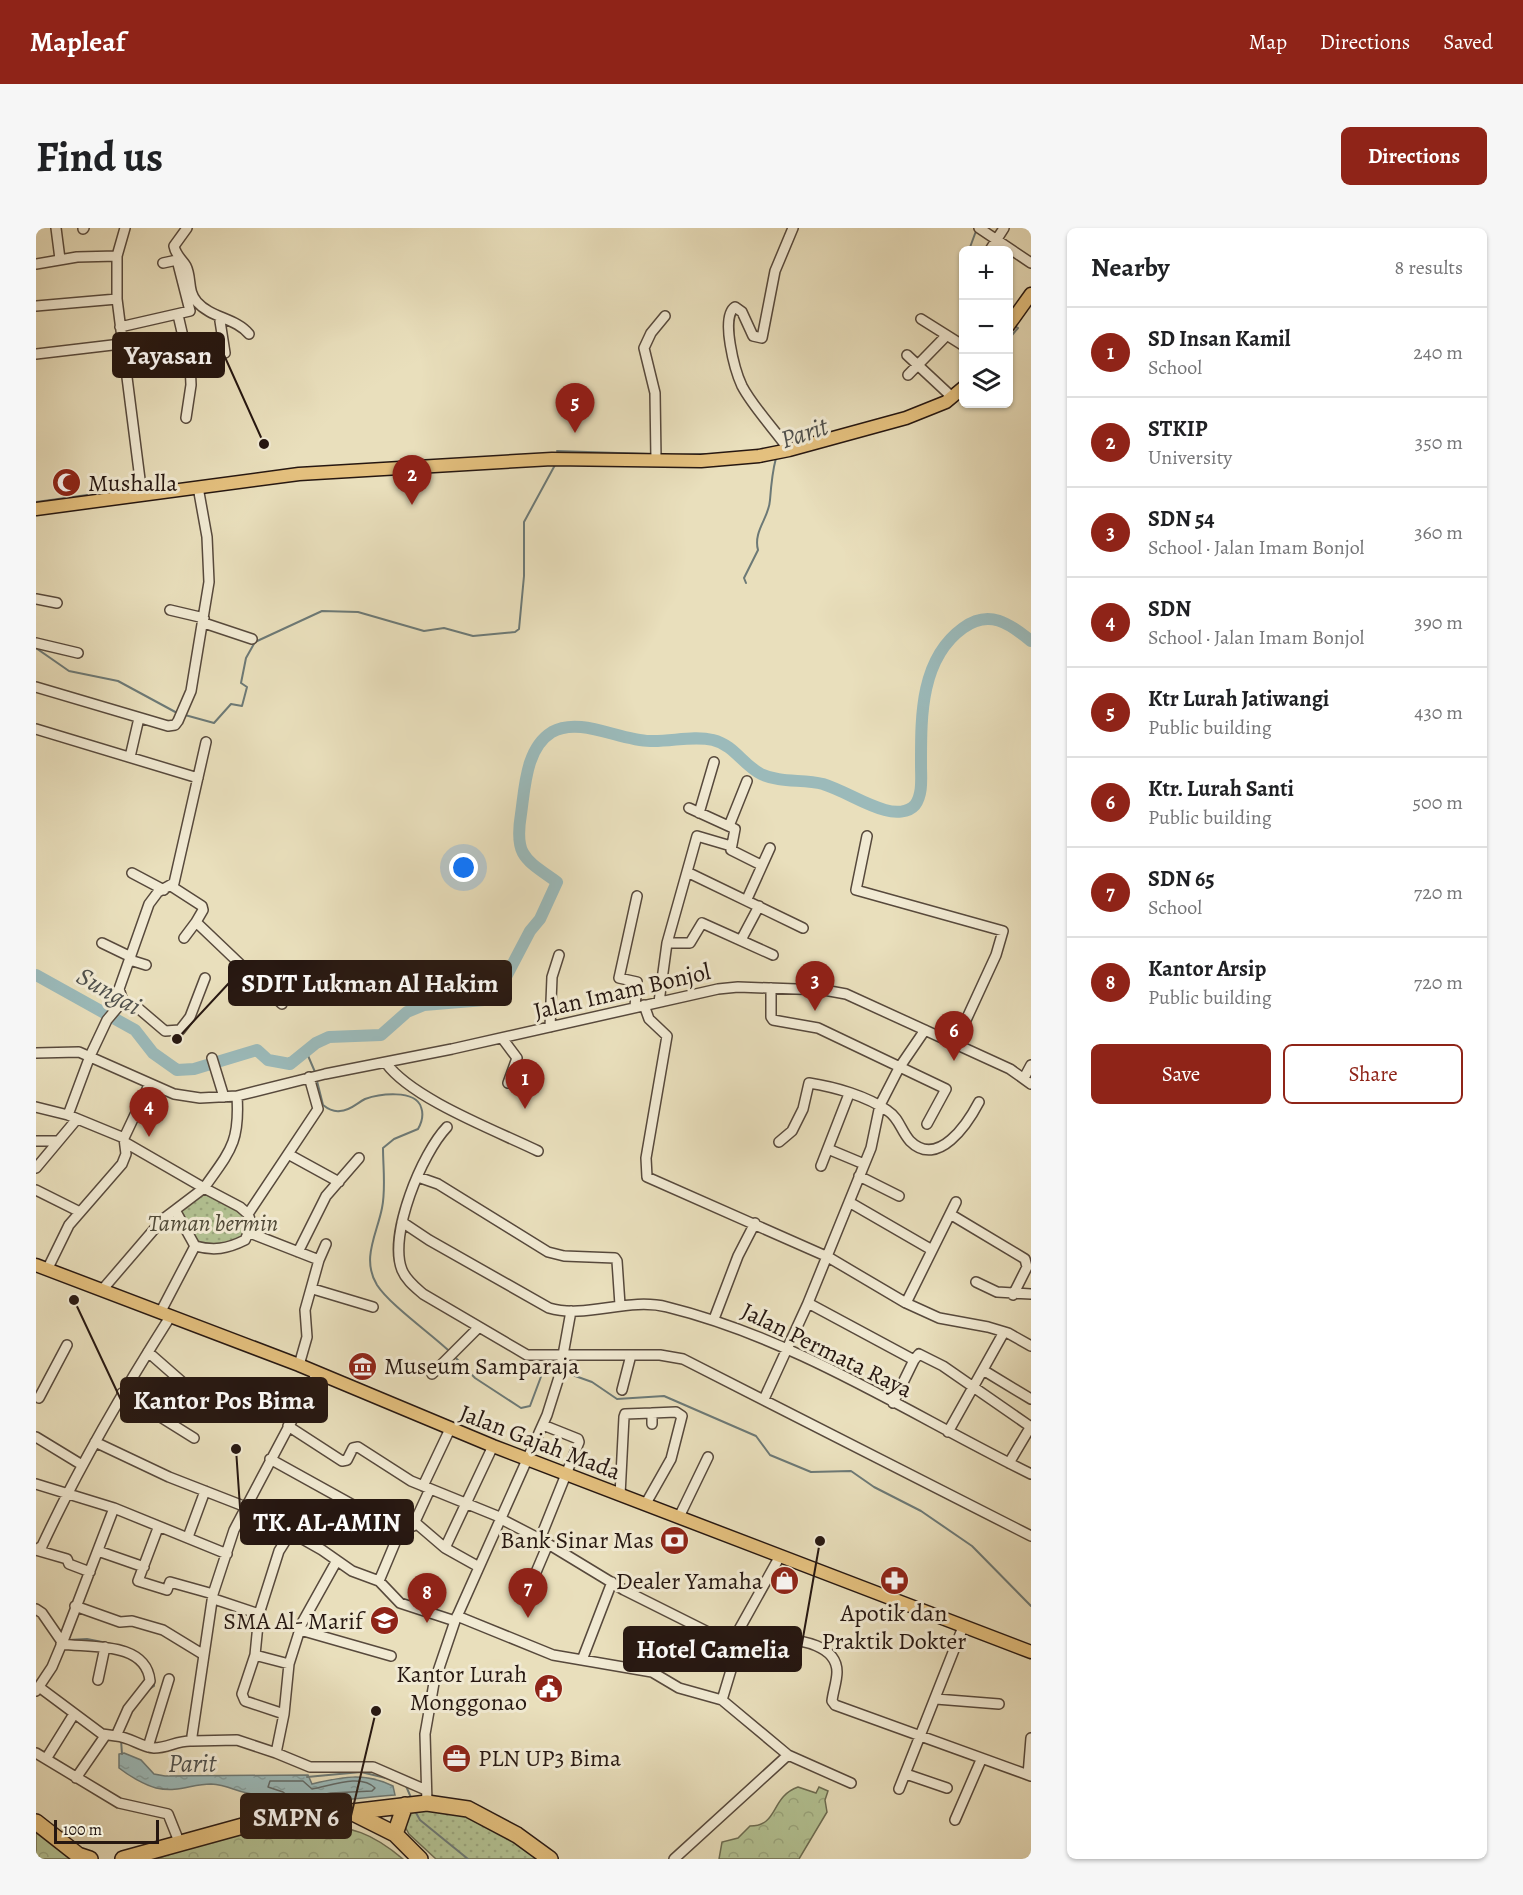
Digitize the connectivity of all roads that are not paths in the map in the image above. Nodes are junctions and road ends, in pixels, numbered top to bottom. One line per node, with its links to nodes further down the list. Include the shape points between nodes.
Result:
1 (56, 228): 10 (street)
2 (125, 228): 9 (street)
3 (187, 228): 23 (street, via 174,246 187,268 192,295 202,306)
4 (793, 228): 35 (street, via 775,271 762,338 753,336 742,312 735,307 728,326 742,385)
5 (980, 228): 7 (street)
6 (1004, 228): 7 (street)
7 (997, 238): 8 (street); 12 (street)
8 (992, 246)
9 (117, 256): 10 (street); 15 (street)
10 (60, 259): 13 (street)
11 (163, 263): 17 (street, via 177,260 190,311)
12 (1031, 263)
13 (36, 264)
14 (1031, 294): 20 (main road)
15 (117, 299): 16 (street); 22 (street)
16 (36, 306)
17 (178, 315): 22 (street); 29 (street)
18 (665, 316): 36 (street, via 644,348 655,393)
19 (921, 319): 24 (street)
20 (1013, 320)
21 (220, 321): 29 (street, via 225,353)
22 (120, 327): 25 (street)
23 (249, 334)
24 (946, 336): 26 (street); 30 (street)
25 (121, 344): 27 (street); 38 (street)
26 (959, 344)
27 (36, 354)
28 (907, 355): 30 (street)
29 (190, 361): 34 (street)
30 (919, 364): 31 (street); 33 (street)
31 (908, 375)
32 (959, 391): 33 (main road)
33 (952, 397): 35 (main road, via 906,418)
34 (186, 418)
35 (789, 450): 36 (main road, via 716,460)
36 (656, 459): 37 (main road, via 552,459 346,471)
37 (198, 487): 38 (main road); 43 (street, via 208,551)
38 (142, 495): 39 (main road)
39 (36, 509)
40 (36, 599): 41 (street)
41 (57, 603)
42 (170, 610): 43 (street)
43 (204, 621): 44 (street); 48 (street, via 191,691 178,721 168,726)
44 (252, 639)
45 (36, 643): 46 (street)
46 (78, 653)
47 (36, 687): 48 (street)
48 (139, 718): 51 (street)
49 (36, 729): 51 (street)
50 (206, 742): 53 (street)
51 (130, 757): 53 (street)
52 (714, 762): 56 (street)
53 (198, 778): 64 (street)
54 (747, 781): 57 (street)
55 (689, 808): 56 (street)
56 (699, 813): 57 (street)
57 (729, 826): 59 (street, via 737,832)
58 (867, 836): 87 (street, via 856,890 1003,931)
59 (730, 846): 61 (street, via 734,852); 62 (street, via 697,836)
60 (770, 848): 61 (street)
61 (761, 865): 66 (street)
62 (687, 872): 66 (street); 73 (street)
63 (132, 873): 64 (street)
64 (168, 888): 68 (street, via 202,906); 76 (street, via 149,904)
65 (637, 896): 83 (street, via 619,978 637,982)
66 (747, 899): 67 (street)
67 (759, 906): 69 (street); 71 (street)
68 (196, 922): 70 (street); 82 (street)
69 (803, 928)
70 (184, 938)
71 (741, 940): 73 (street, via 705,923 690,943); 74 (street)
72 (102, 943): 76 (street)
73 (667, 943): 81 (street)
74 (773, 955)
75 (559, 956): 84 (street, via 552,977)
76 (130, 958): 77 (street); 80 (street, via 118,993)
77 (146, 965)
78 (205, 978): 80 (street, via 190,1017 180,1030 165,1031 138,1008)
79 (771, 988): 81 (street, Jalan Imam Bonjol, via 718,988); 85 (street, Jalan Imam Bonjol, via 836,991); 93 (street, via 773,1020 818,1028)
80 (123, 1001): 89 (street, via 107,1020)
81 (659, 1002): 83 (street, Jalan Imam Bonjol)
82 (282, 1004)
83 (640, 1006): 84 (street, Jalan Imam Bonjol); 131 (street, via 668,1036 646,1176)
84 (550, 1027): 86 (street, Jalan Imam Bonjol)
85 (925, 1030): 87 (street, Jalan Imam Bonjol); 93 (street)
86 (502, 1038): 91 (street, Jalan Imam Bonjol); 96 (street, via 517,1058)
87 (955, 1044): 95 (street, Jalan Imam Bonjol)
88 (36, 1053): 89 (street, Jalan Imam Bonjol, via 64,1051)
89 (90, 1056): 97 (street, Jalan Imam Bonjol); 104 (street)
90 (212, 1058): 100 (street)
91 (386, 1063): 94 (street, Jalan Imam Bonjol); 112 (street, via 423,1094)
92 (1031, 1065): 95 (street)
93 (899, 1068): 102 (street); 105 (street, via 946,1089)
94 (315, 1076): 99 (street, Jalan Imam Bonjol); 113 (street, via 318,1109)
95 (1028, 1081)
96 (508, 1083)
97 (149, 1084): 100 (street, Jalan Imam Bonjol, via 195,1098); 107 (street)
98 (849, 1094): 102 (street); 110 (street, via 809,1083 803,1109 792,1131); 111 (street)
99 (237, 1096): 100 (street, Jalan Imam Bonjol); 121 (street, via 236,1137)
100 (224, 1097)
101 (979, 1102): 102 (street, via 962,1129 940,1148 933,1149 912,1143 893,1114)
102 (880, 1105): 115 (street, via 874,1139)
103 (36, 1107): 104 (street)
104 (72, 1117): 107 (street); 109 (street)
105 (927, 1124)
106 (447, 1127): 119 (street)
107 (125, 1140): 121 (street); 127 (street, via 122,1164)
108 (36, 1141): 109 (street)
109 (58, 1141): 117 (street)
110 (779, 1142)
111 (828, 1149): 115 (street); 116 (street)
112 (538, 1151)
113 (288, 1154): 120 (street); 128 (street)
114 (359, 1158): 120 (street)
115 (864, 1164): 118 (street)
116 (821, 1166)
117 (36, 1168)
118 (859, 1176): 123 (street); 124 (street)
119 (418, 1177): 130 (street); 147 (street, via 438,1184 548,1252 615,1258)
120 (339, 1182): 136 (street, via 326,1196)
121 (204, 1188): 126 (street); 128 (street)
122 (36, 1190): 127 (street)
123 (899, 1196)
124 (849, 1202): 135 (street); 137 (street)
125 (956, 1202): 129 (street)
126 (175, 1210): 134 (street); 142 (street)
127 (80, 1212): 139 (street)
128 (248, 1214): 132 (street)
129 (950, 1214): 135 (street); 144 (street, via 1025,1259 1027,1267)
130 (402, 1222): 149 (street, Jalan Permata Raya, via 544,1306); 152 (street, via 399,1259 406,1278 423,1294)
131 (755, 1223): 137 (street); 151 (street)
132 (250, 1233): 134 (street, via 245,1240 222,1249); 136 (street)
133 (326, 1244): 138 (street)
134 (195, 1246): 150 (street)
135 (932, 1250): 145 (street)
136 (298, 1252): 138 (street)
137 (828, 1257): 145 (street); 146 (street)
138 (318, 1260): 141 (street)
139 (41, 1267): 142 (main road, Jalan Gajah Mada)
140 (976, 1282): 144 (street)
141 (313, 1289): 148 (street); 161 (street, via 305,1310 307,1336)
142 (102, 1290): 150 (main road, Jalan Gajah Mada)
143 (1031, 1294): 144 (street)
144 (1013, 1295)
145 (906, 1303): 153 (street, via 939,1318)
146 (808, 1304): 156 (street); 160 (street)
147 (620, 1305): 149 (street, Jalan Permata Raya); 151 (street, Jalan Permata Raya, via 663,1306)
148 (373, 1307)
149 (571, 1311): 158 (street)
150 (165, 1315): 157 (street); 161 (main road, Jalan Gajah Mada)
151 (714, 1319): 156 (street, Jalan Permata Raya)
152 (479, 1327): 158 (street, via 527,1355); 163 (street)
153 (1004, 1332): 155 (street); 162 (street)
154 (67, 1345): 168 (street)
155 (1031, 1346)
156 (788, 1348): 169 (street); 172 (street, Jalan Permata Raya)
157 (148, 1352): 167 (street); 171 (street)
158 (563, 1353): 159 (street); 175 (street)
159 (631, 1355): 166 (street); 169 (street, via 683,1359)
160 (914, 1360): 165 (street, via 919,1354); 172 (street)
161 (299, 1365): 164 (main road, Jalan Gajah Mada)
162 (983, 1370): 165 (street); 170 (street)
163 (432, 1374)
164 (316, 1375): 176 (street); 178 (main road, Jalan Gajah Mada)
165 (974, 1387): 177 (street); 179 (street)
166 (622, 1390)
167 (122, 1393): 181 (street); 182 (street)
168 (37, 1399)
169 (764, 1399): 206 (street)
170 (1031, 1399)
171 (204, 1402)
172 (893, 1403): 179 (street, Jalan Permata Raya)
173 (652, 1413): 174 (street); 195 (street, via 625,1414); 197 (street, via 682,1416 671,1459)
174 (652, 1424)
175 (543, 1425): 186 (street); 190 (street, via 579,1440)
176 (288, 1426): 185 (street); 192 (street, via 342,1461 358,1447)
177 (1031, 1426): 187 (street)
178 (450, 1429): 183 (main road, Jalan Gajah Mada); 192 (street)
179 (948, 1432): 187 (street, Jalan Permata Raya)
180 (36, 1437): 188 (street)
181 (194, 1438)
182 (95, 1442): 188 (street); 193 (street)
183 (493, 1446): 186 (main road, Jalan Gajah Mada); 196 (street)
184 (708, 1457): 200 (street)
185 (270, 1459): 198 (street); 204 (street)
186 (528, 1460): 190 (main road, Jalan Gajah Mada); 201 (street)
187 (1009, 1463): 189 (street, Jalan Permata Raya)
188 (82, 1464): 194 (street)
189 (1031, 1474)
190 (568, 1475): 195 (main road, Jalan Gajah Mada); 208 (street)
191 (36, 1484): 194 (street)
192 (426, 1488): 196 (street); 202 (street)
193 (205, 1491): 198 (street); 207 (street)
194 (65, 1494): 199 (street); 210 (street, via 42,1546)
195 (620, 1495): 197 (main road, Jalan Gajah Mada)
196 (466, 1504): 201 (street); 209 (street)
197 (645, 1505): 200 (main road, Jalan Gajah Mada)
198 (246, 1507): 205 (street); 212 (street)
199 (114, 1508): 203 (street); 211 (street)
200 (679, 1517): 213 (main road, Jalan Gajah Mada)
201 (501, 1519): 208 (street); 216 (street)
202 (413, 1526): 204 (street); 209 (street, via 417,1524)
203 (158, 1528): 207 (street); 215 (street)
204 (400, 1531): 218 (street)
205 (291, 1532): 214 (street); 224 (street, via 279,1551)
206 (1031, 1536)
207 (188, 1537): 212 (street)
208 (544, 1541): 219 (street); 220 (street)
209 (445, 1548): 216 (street)
210 (36, 1550): 217 (street, via 67,1559 69,1564)
211 (98, 1551): 215 (street); 217 (street)
212 (227, 1554): 221 (street)
213 (780, 1556): 226 (main road, Jalan Gajah Mada); 229 (street)
214 (336, 1562): 218 (street); 227 (street)
215 (144, 1567): 221 (street, via 138,1581 167,1590 170,1582)
216 (479, 1567): 225 (street)
217 (90, 1572): 222 (street)
218 (380, 1581): 225 (street, via 400,1603)
219 (612, 1582): 229 (street); 235 (street)
220 (531, 1584)
221 (214, 1596): 224 (street); 232 (street)
222 (75, 1606): 228 (street); 232 (street, via 120,1622 132,1621 163,1630)
223 (36, 1609): 228 (street)
224 (259, 1614): 233 (street)
225 (456, 1618): 235 (street, via 553,1655); 262 (street, via 434,1683)
226 (963, 1627): 231 (main road, Jalan Gajah Mada); 240 (street)
227 (300, 1630): 234 (street); 236 (street)
228 (63, 1641): 230 (street); 239 (street)
229 (734, 1646): 241 (street); 247 (street, via 771,1654 776,1637 825,1648 837,1671 832,1703)
230 (105, 1647): 238 (street); 246 (street, via 139,1658 149,1672 150,1681 128,1709)
231 (1031, 1652)
232 (204, 1655): 249 (street)
233 (255, 1655): 236 (street); 244 (street, via 243,1699)
234 (391, 1656)
235 (582, 1660): 241 (street, via 652,1672 679,1688)
236 (289, 1664): 244 (street)
237 (169, 1679): 250 (street)
238 (98, 1680)
239 (37, 1689): 243 (street)
240 (936, 1699): 242 (street); 247 (street)
241 (722, 1700): 253 (street)
242 (999, 1704)
243 (74, 1714): 245 (street); 254 (street)
244 (284, 1714): 252 (street)
245 (105, 1736): 246 (street); 258 (street)
246 (117, 1736): 250 (street)
247 (920, 1738): 255 (street); 256 (street)
248 (1031, 1738): 257 (street)
249 (192, 1741): 250 (street, via 165,1748); 252 (street, via 237,1740)
250 (148, 1747)
251 (36, 1753): 254 (street)
252 (276, 1753): 262 (street, via 310,1767 373,1767)
253 (788, 1755): 259 (street); 272 (street)
254 (46, 1759): 258 (street)
255 (981, 1760): 257 (street); 264 (street)
256 (906, 1774): 260 (street); 261 (street)
257 (1029, 1776)
258 (76, 1778): 267 (street, via 119,1803 168,1814)
259 (851, 1783)
260 (947, 1788)
261 (899, 1790)
262 (417, 1801): 263 (highway); 266 (highway); 271 (highway, via 468,1809 517,1835)
263 (353, 1813): 266 (highway); 267 (highway, via 250,1824)
264 (955, 1820)
265 (36, 1822): 268 (highway, via 78,1855)
266 (395, 1834): 270 (highway)
267 (180, 1844): 269 (highway)
268 (90, 1859)
269 (123, 1859)
270 (420, 1859)
271 (550, 1859)
272 (674, 1859)

